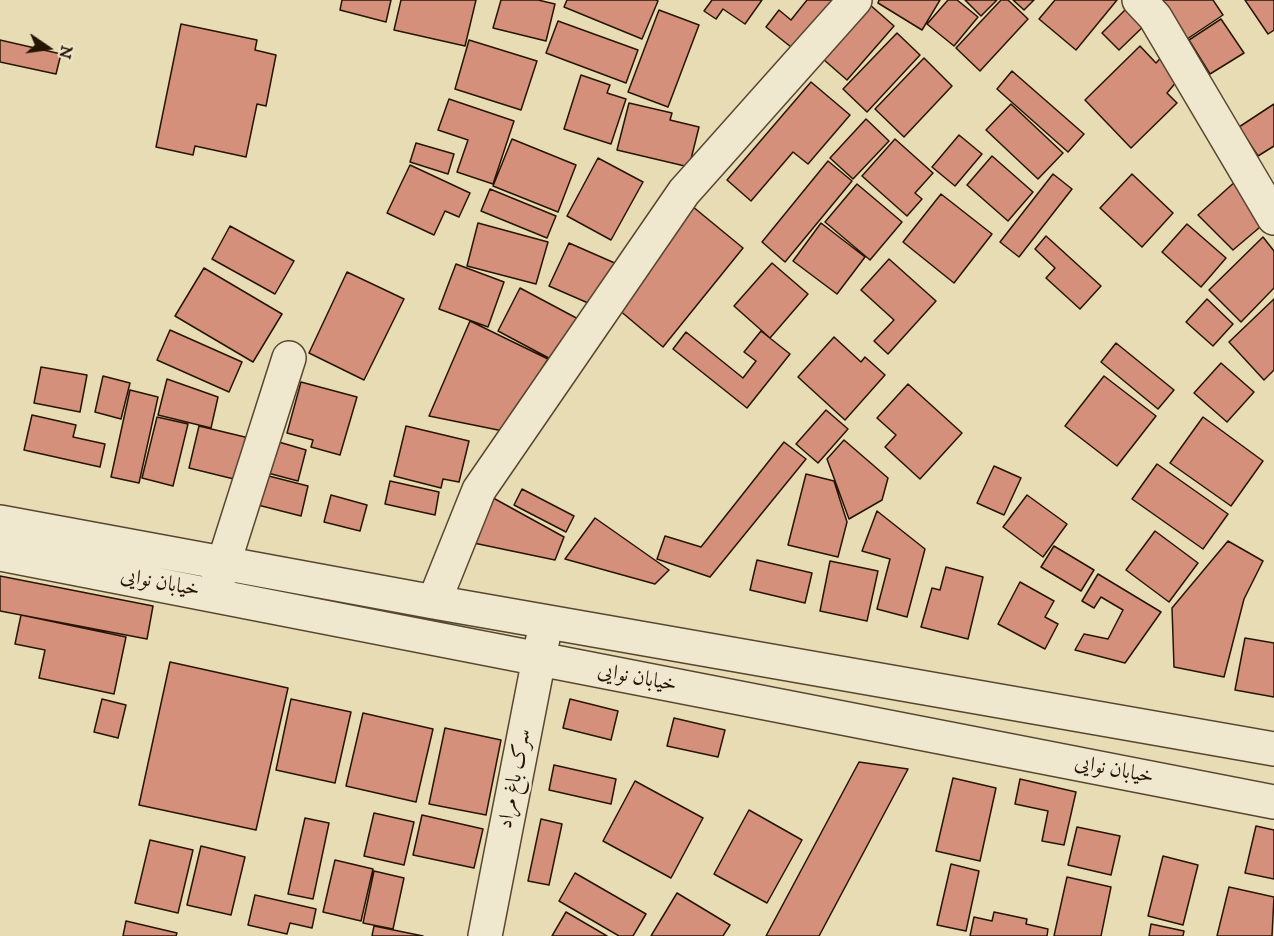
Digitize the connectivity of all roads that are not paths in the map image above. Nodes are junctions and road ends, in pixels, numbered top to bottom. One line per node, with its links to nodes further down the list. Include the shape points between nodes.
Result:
1 (855, 0): 9 (street, via 678,202 479,490)
2 (1139, 0): 3 (street, via 1155,17)
3 (1274, 218)
4 (289, 358): 7 (street)
5 (0, 522): 7 (street, خیابان نوایی)
6 (0, 554): 8 (street, خیابان نوایی)
7 (224, 562): 8 (street); 9 (street, خیابان نوایی)
8 (214, 595): 11 (street, خیابان نوایی)
9 (434, 602): 10 (street, خیابان نوایی)
10 (546, 622): 11 (street, سرک باغ مراد); 12 (street, خیابان نوایی)
11 (539, 660): 13 (street, خیابان نوایی); 14 (street, سرک باغ مراد)
12 (1274, 749)
13 (1274, 802)
14 (485, 936)

